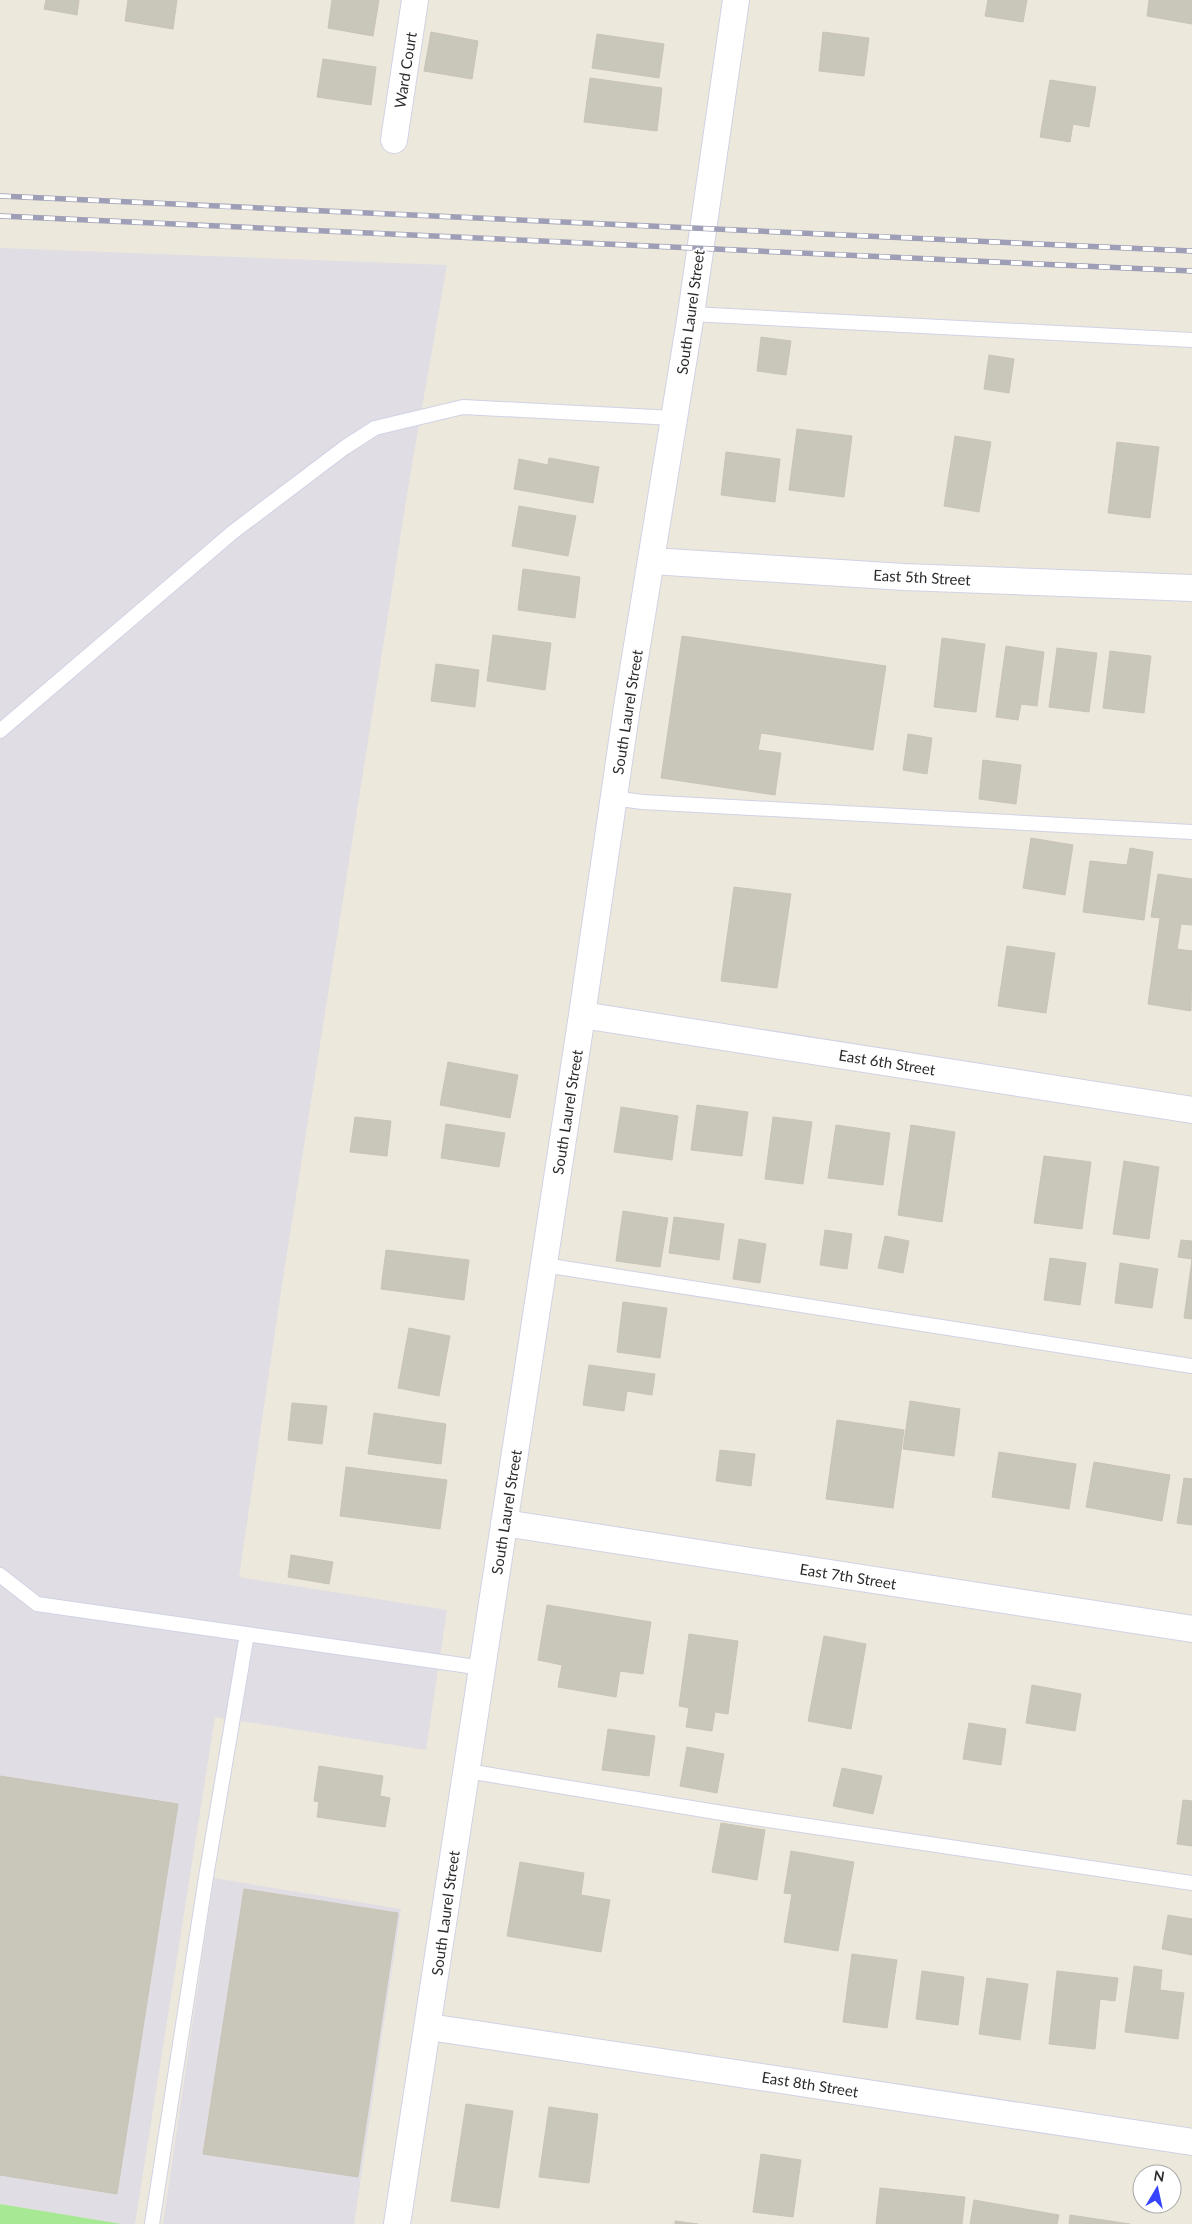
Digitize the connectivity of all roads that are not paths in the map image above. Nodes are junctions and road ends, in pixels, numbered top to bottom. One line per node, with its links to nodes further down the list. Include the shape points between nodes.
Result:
1 (415, 0): 3 (street, Ward Court)
2 (736, 0): 4 (street, South Laurel Street)
3 (394, 140)
4 (691, 314): 5 (lane); 6 (street, South Laurel Street)
5 (1192, 340)
6 (674, 418): 7 (street, South Laurel Street); 9 (lane, via 463,407 375,428 233,532)
7 (652, 561): 8 (street, East 5th Street, via 904,577); 10 (street, South Laurel Street)
8 (1192, 588)
9 (0, 731)
10 (614, 798): 11 (lane); 12 (street, South Laurel Street)
11 (1192, 832)
12 (582, 1015): 13 (street, East 6th Street); 14 (street, South Laurel Street)
13 (1192, 1110)
14 (544, 1265): 15 (lane); 16 (street, South Laurel Street)
15 (1192, 1366)
16 (504, 1523): 18 (street, East 7th Street); 20 (street, South Laurel Street)
17 (0, 1575): 19 (lane, via 37,1604)
18 (1192, 1629)
19 (247, 1634): 20 (lane); 25 (lane)
20 (483, 1668): 21 (street, South Laurel Street)
21 (467, 1771): 22 (lane, via 728,1814); 23 (street, South Laurel Street)
22 (1192, 1883)
23 (429, 2026): 24 (street, East 8th Street); 26 (street, South Laurel Street)
24 (1192, 2142)
25 (152, 2224)
26 (397, 2224)

